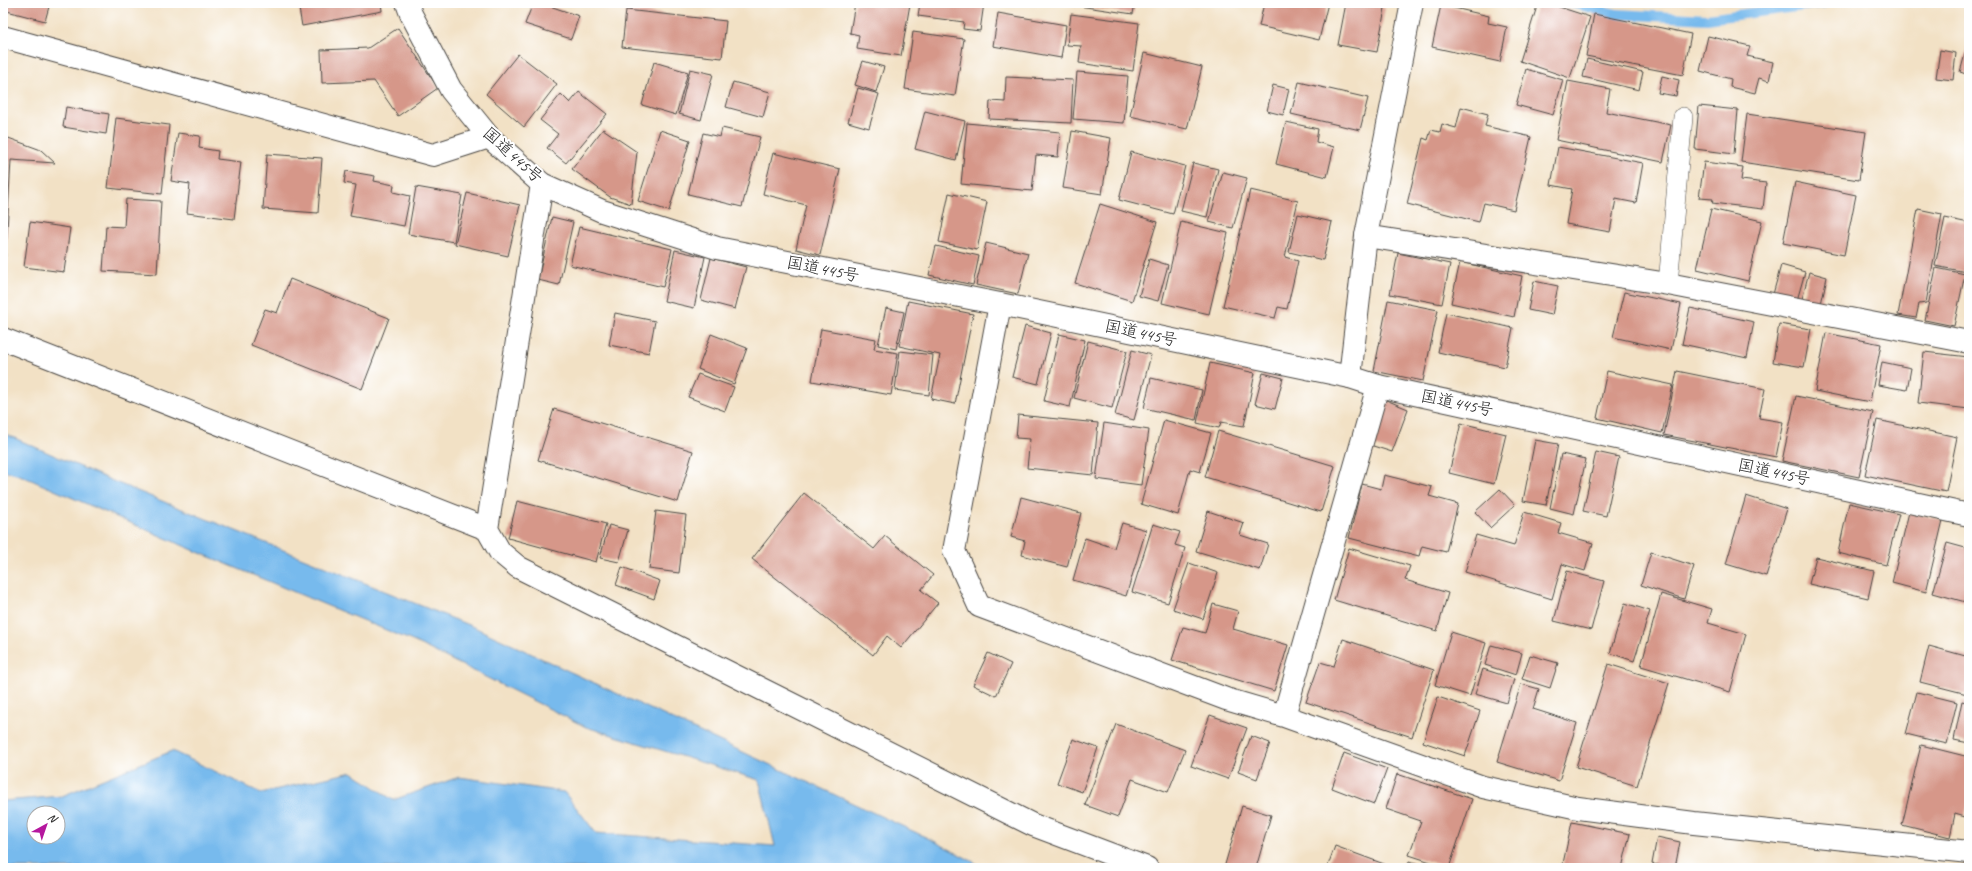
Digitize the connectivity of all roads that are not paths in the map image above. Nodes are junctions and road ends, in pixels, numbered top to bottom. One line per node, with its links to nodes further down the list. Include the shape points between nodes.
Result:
1 (407, 3): 5 (main road, 国道445号, via 451,90)
2 (1412, 3): 7 (main road)
3 (3, 37): 5 (main road, via 433,155)
4 (1683, 117): 8 (lane)
5 (489, 137): 6 (main road, 国道445号)
6 (542, 184): 9 (main road, 国道445号, via 602,211 717,248); 15 (main road)
7 (1366, 236): 8 (main road); 12 (main road)
8 (1668, 284): 11 (main road)
9 (1000, 304): 12 (main road, 国道445号); 16 (main road, via 954,551 979,606 1226,699)
10 (3, 339): 15 (main road)
11 (1969, 342)
12 (1350, 377): 13 (main road, 国道445号)
13 (1378, 386): 14 (main road, 国道445号); 16 (main road)
14 (1969, 515)
15 (487, 529): 18 (main road, via 500,552 518,567 1032,825)
16 (1284, 716): 17 (main road, via 1484,787 1578,808)
17 (1969, 852)
18 (1146, 868)

